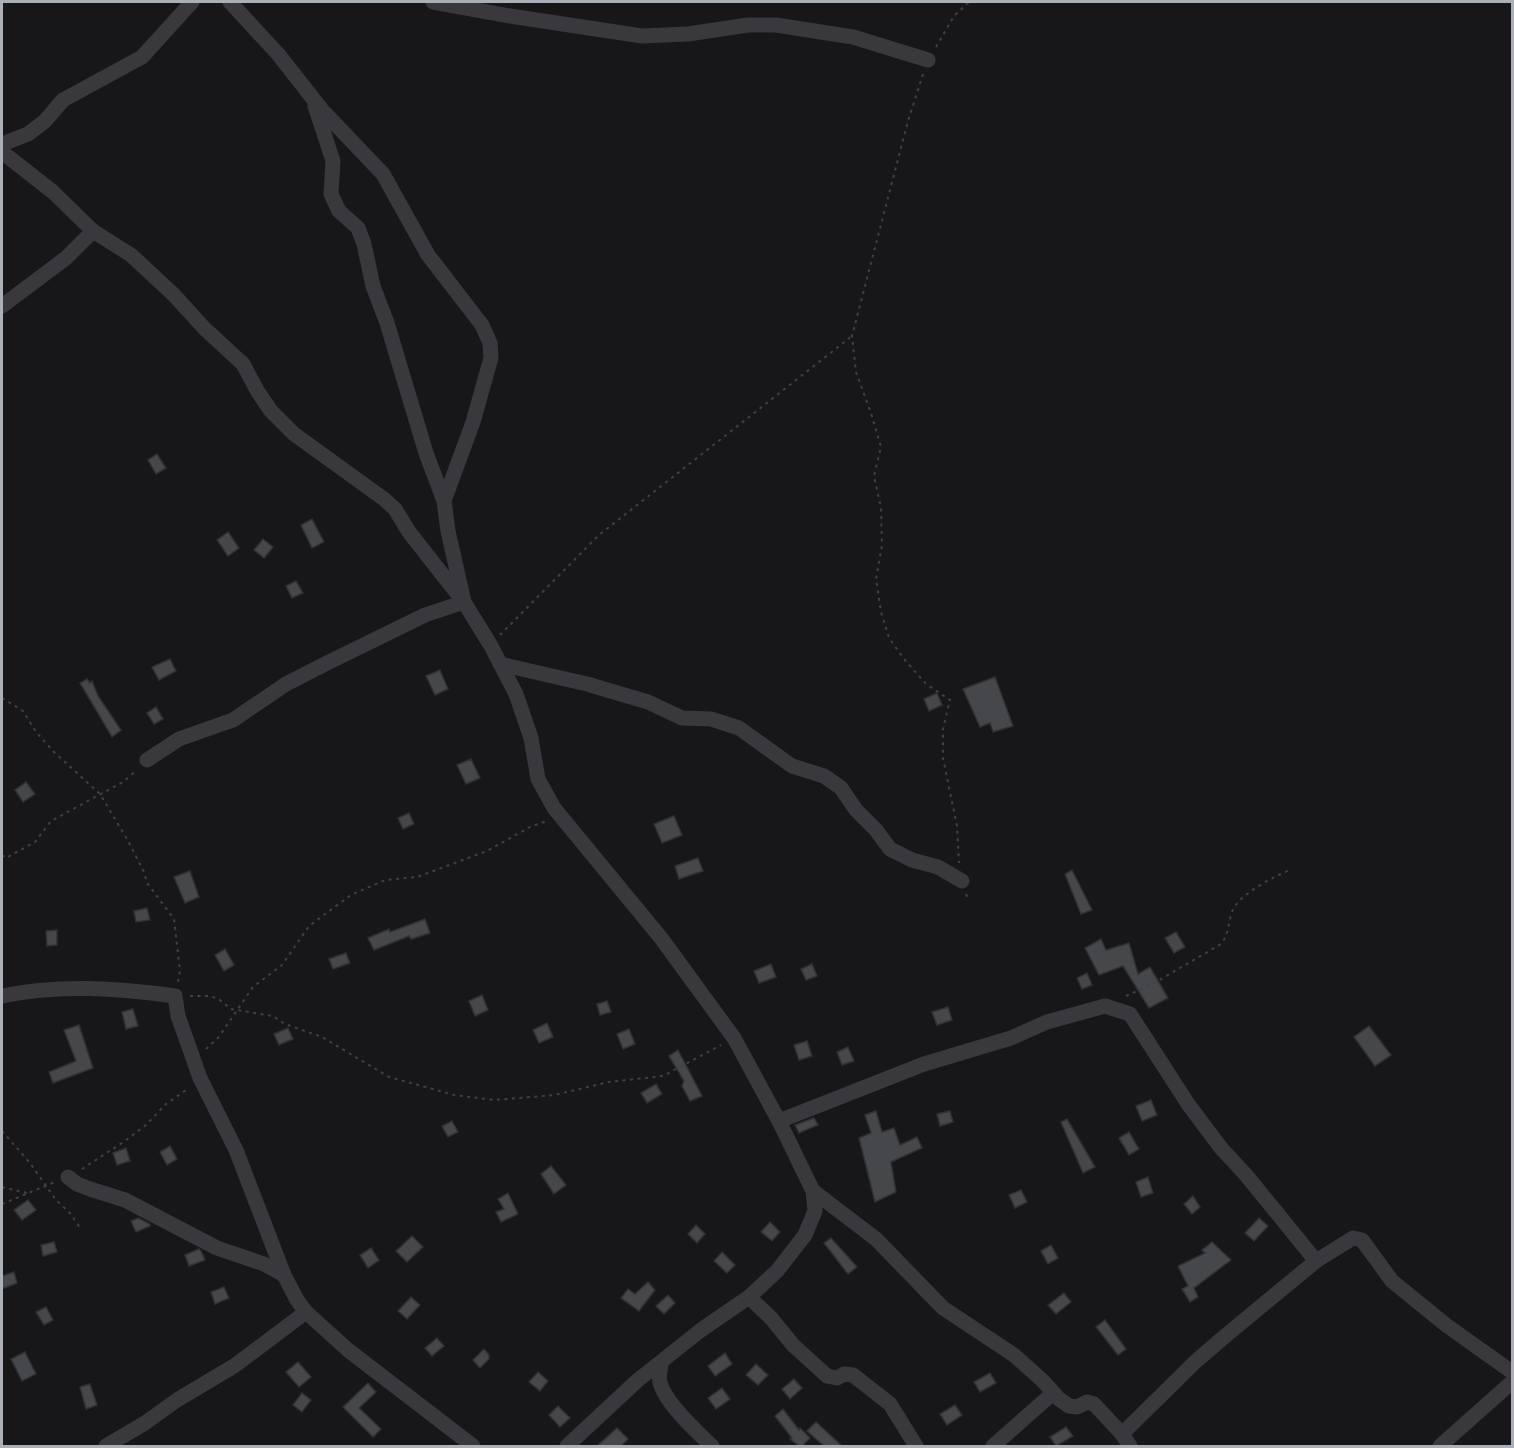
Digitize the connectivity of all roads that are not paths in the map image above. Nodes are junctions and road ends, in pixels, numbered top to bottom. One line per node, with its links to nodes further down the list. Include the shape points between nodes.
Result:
1 (192, 2): 6 (street, via 142,57 63,100 28,134)
2 (230, 2): 5 (street)
3 (433, 2): 4 (street, via 642,36 776,25 853,37)
4 (928, 60)
5 (312, 98): 10 (street, via 333,161 331,194 339,211 358,228 364,244 373,286); 10 (street, via 383,174 428,255 482,325 490,343 491,358 479,401)
6 (2, 144)
7 (2, 152): 8 (street, via 53,192)
8 (93, 231): 9 (street, via 66,258); 11 (street, via 130,255 243,364 265,402 294,434 395,509)
9 (2, 306)
10 (444, 501): 11 (street)
11 (464, 602): 12 (street); 13 (street, via 425,615 327,663 286,684 233,720 179,739)
12 (500, 664): 14 (street, via 648,702 682,718 711,719 739,728 792,766 824,776 841,788 890,849 938,867); 16 (street, via 516,694 531,738 538,779 560,816 661,938 734,1038)
13 (147, 760)
14 (962, 881)
15 (2, 996): 20 (street, via 95,988 175,996 198,1071 236,1150)
16 (779, 1121): 18 (street); 19 (street, via 924,1064 1105,1006 1130,1014 1221,1148)
17 (68, 1177): 20 (street, via 77,1184 125,1200 217,1248)
18 (813, 1191): 21 (street, via 815,1211 805,1235 777,1271); 26 (street, via 876,1239 943,1308 1014,1355)
19 (1316, 1261): 24 (street, via 1353,1238 1362,1240 1392,1281); 27 (street, via 1195,1362)
20 (284, 1275): 22 (street)
21 (749, 1297): 23 (street); 32 (street, via 827,1376 853,1375 890,1404)
22 (306, 1312): 28 (street, via 218,1377); 29 (street, via 348,1350)
23 (661, 1363): 30 (street); 31 (street, via 659,1382 664,1394)
24 (1512, 1372)
25 (1512, 1382): 34 (street)
26 (1053, 1393): 27 (street, via 1069,1406 1094,1404); 33 (street)
27 (1126, 1440)
28 (106, 1446)
29 (473, 1446)
30 (567, 1446)
31 (712, 1446)
32 (916, 1446)
33 (993, 1446)
34 (1440, 1446)

